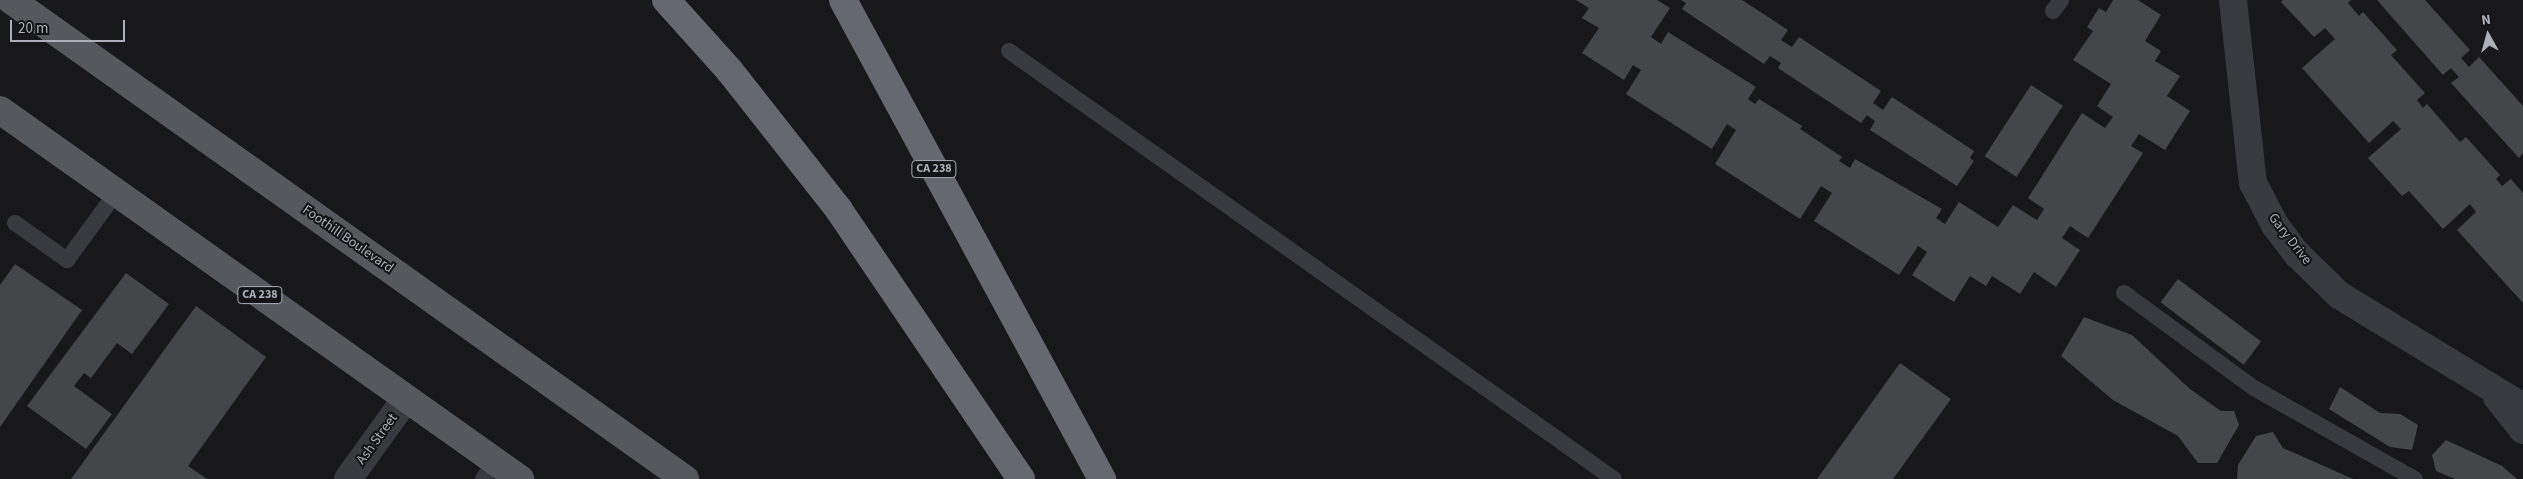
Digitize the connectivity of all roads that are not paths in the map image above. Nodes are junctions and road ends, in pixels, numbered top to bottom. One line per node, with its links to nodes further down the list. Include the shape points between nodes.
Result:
1 (11, 0): 19 (main road, Foothill Boulevard)
2 (666, 0): 20 (highway, via 734,77 834,202)
3 (843, 0): 11 (highway, CA 238)
4 (861, 0): 11 (highway)
5 (2233, 0): 12 (street, Gary Drive, via 2253,183 2275,225 2298,255 2339,294)
6 (1009, 51): 22 (lane)
7 (0, 110): 8 (main road, CA 238)
8 (116, 193): 9 (lane, via 67,260); 13 (main road, CA 238)
9 (15, 223)
10 (2124, 293): 23 (lane, via 2254,388)
11 (1025, 338): 21 (highway, CA 238)
12 (2490, 388): 14 (street, Gary Drive); 15 (street, Gary Drive)
13 (406, 399): 16 (main road, CA 238); 17 (street, Ash Street)
14 (2523, 407)
15 (2523, 430)
16 (489, 470): 18 (main road, CA 238)
17 (348, 479)
18 (520, 479)
19 (685, 479)
20 (1020, 479)
21 (1102, 479)
22 (1614, 479)
23 (2415, 479)

